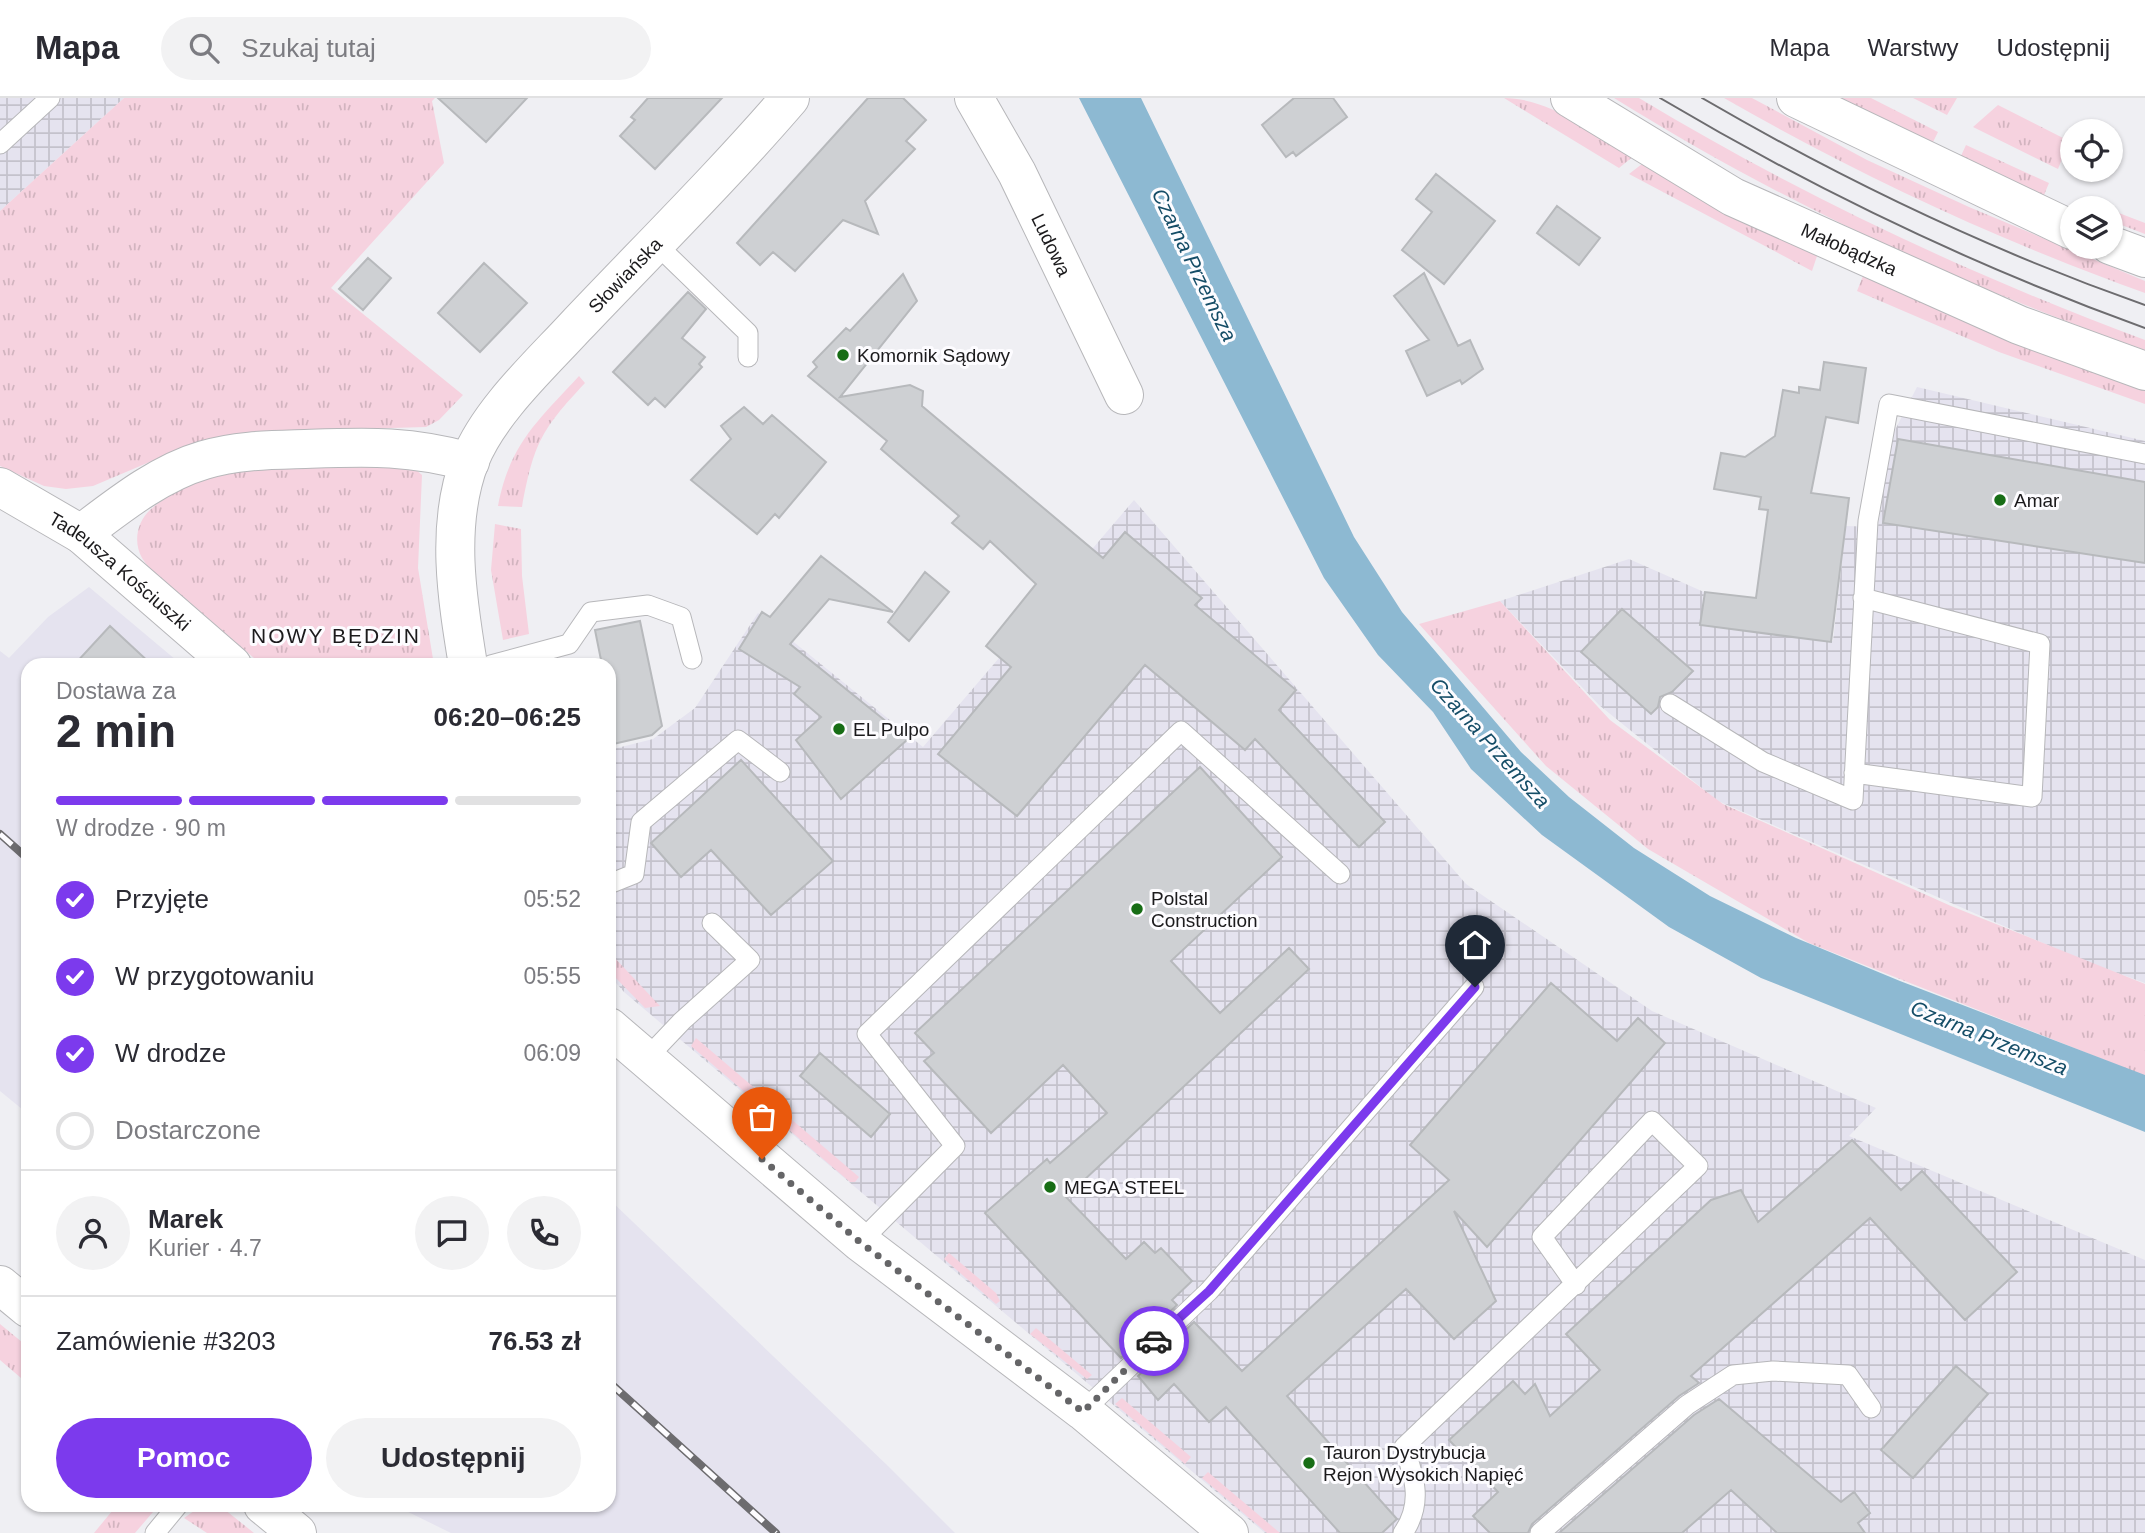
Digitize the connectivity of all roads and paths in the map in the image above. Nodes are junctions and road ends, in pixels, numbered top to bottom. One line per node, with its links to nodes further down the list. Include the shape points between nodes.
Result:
1 (50, 98): 6 (lane)
2 (790, 98): 8 (street, Słowiańska)
3 (974, 98): 13 (street, Ludowa, via 1017,173)
4 (1570, 98): 12 (street, Małobądzka, via 1733,197 2019,325)
5 (1796, 98): 7 (street)
6 (0, 144)
7 (2060, 224)
8 (654, 243): 11 (lane, via 748,333); 15 (street, Słowiańska, via 484,431)
9 (2123, 250): 10 (street)
10 (2145, 258)
11 (748, 357)
12 (2145, 371)
13 (1124, 395)
14 (2145, 454): 18 (lane, via 1889,404 1867,521)
15 (470, 462): 17 (street, via 428,450 389,446 257,450 204,460 156,481); 20 (street, Słowiańska, via 454,550)
16 (0, 487): 17 (street, Tadeusza Kościuszki)
17 (81, 534): 19 (street, Tadeusza Kościuszki)
18 (1863, 598): 25 (lane); 25 (lane, via 2040,644 2032,797)
19 (224, 658)
20 (467, 658)
21 (517, 658): 22 (lane, via 569,644 591,612 648,605 681,617)
22 (692, 659)
23 (1670, 704): 25 (lane, via 1763,762 1853,800)
24 (780, 772): 27 (lane, via 737,740 641,821 634,874)
25 (1854, 773)
26 (1340, 874): 32 (lane, via 1181,732 867,1034 955,1146)
27 (616, 881)
28 (712, 923): 31 (lane, via 750,960)
29 (1475, 987): 37 (lane, via 1209,1291)
30 (616, 1033): 31 (street)
31 (645, 1060): 32 (street)
32 (860, 1242): 37 (street)
33 (0, 1285): 35 (street)
34 (1576, 1285): 34 (lane, via 1698,1166 1652,1121 1542,1237); 43 (lane, via 1404,1447 1414,1477 1415,1513)
35 (21, 1302)
36 (1871, 1408): 44 (lane, via 1848,1376 1773,1371 1733,1375 1687,1405)
37 (1083, 1412): 42 (street)
38 (172, 1512): 40 (lane)
39 (272, 1512): 41 (street)
40 (155, 1533)
41 (297, 1533)
42 (1229, 1533)
43 (1403, 1533)
44 (1541, 1533)

